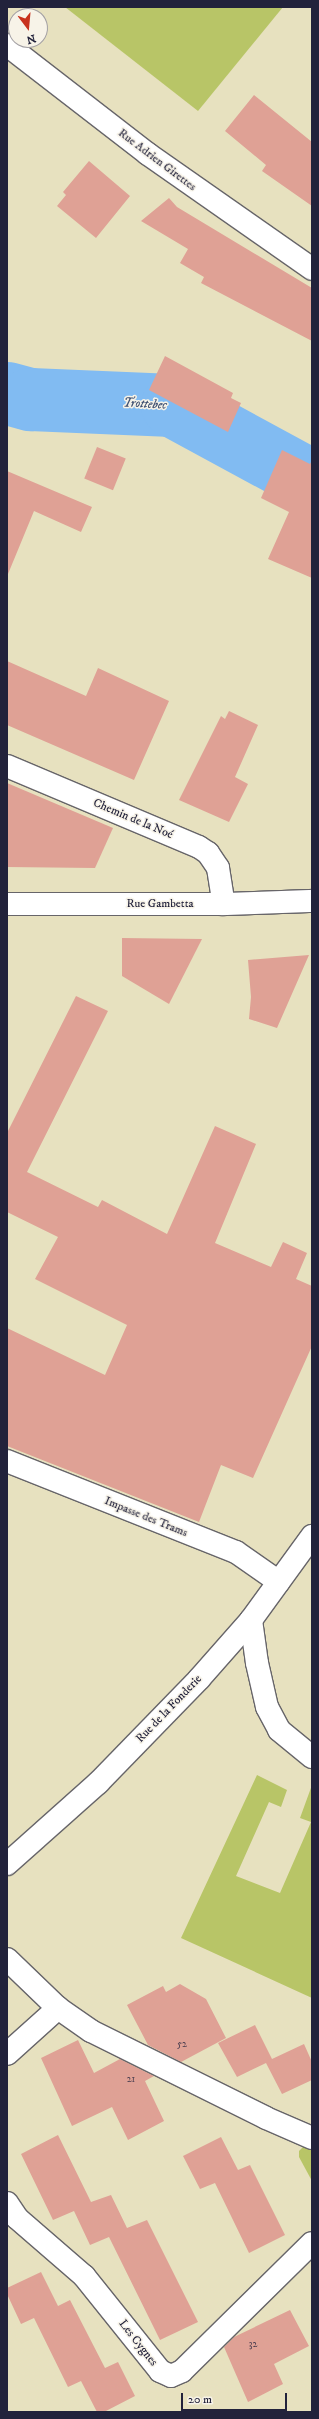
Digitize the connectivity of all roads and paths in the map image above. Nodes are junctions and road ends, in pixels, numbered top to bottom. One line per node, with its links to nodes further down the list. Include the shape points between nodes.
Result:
1 (7, 45): 2 (street, Rue Adrien Girettes, via 173,173)
2 (312, 269)
3 (7, 766): 6 (street, Chemin de la Noé, via 199,847 208,853 218,868)
4 (312, 901): 6 (street, Rue Gambetta)
5 (7, 904): 6 (street, Rue Gambetta)
6 (224, 904)
7 (7, 1461): 9 (street, Impasse des Trams, via 236,1552)
8 (312, 1536): 9 (street, Rue de la Fonderie)
9 (279, 1582): 10 (street, Rue de la Fonderie)
10 (251, 1620): 11 (street, via 267,1707 279,1730); 12 (street, Rue de la Fonderie, via 98,1784)
11 (312, 1757)
12 (7, 1864)
13 (7, 1959): 14 (street)
14 (58, 2008): 15 (street); 16 (street, via 91,2031 266,2118)
15 (7, 2054)
16 (312, 2138)
17 (7, 2203): 18 (street, Les Cygnes, via 17,2218 90,2281 160,2371 171,2376 182,2371)
18 (312, 2243)

